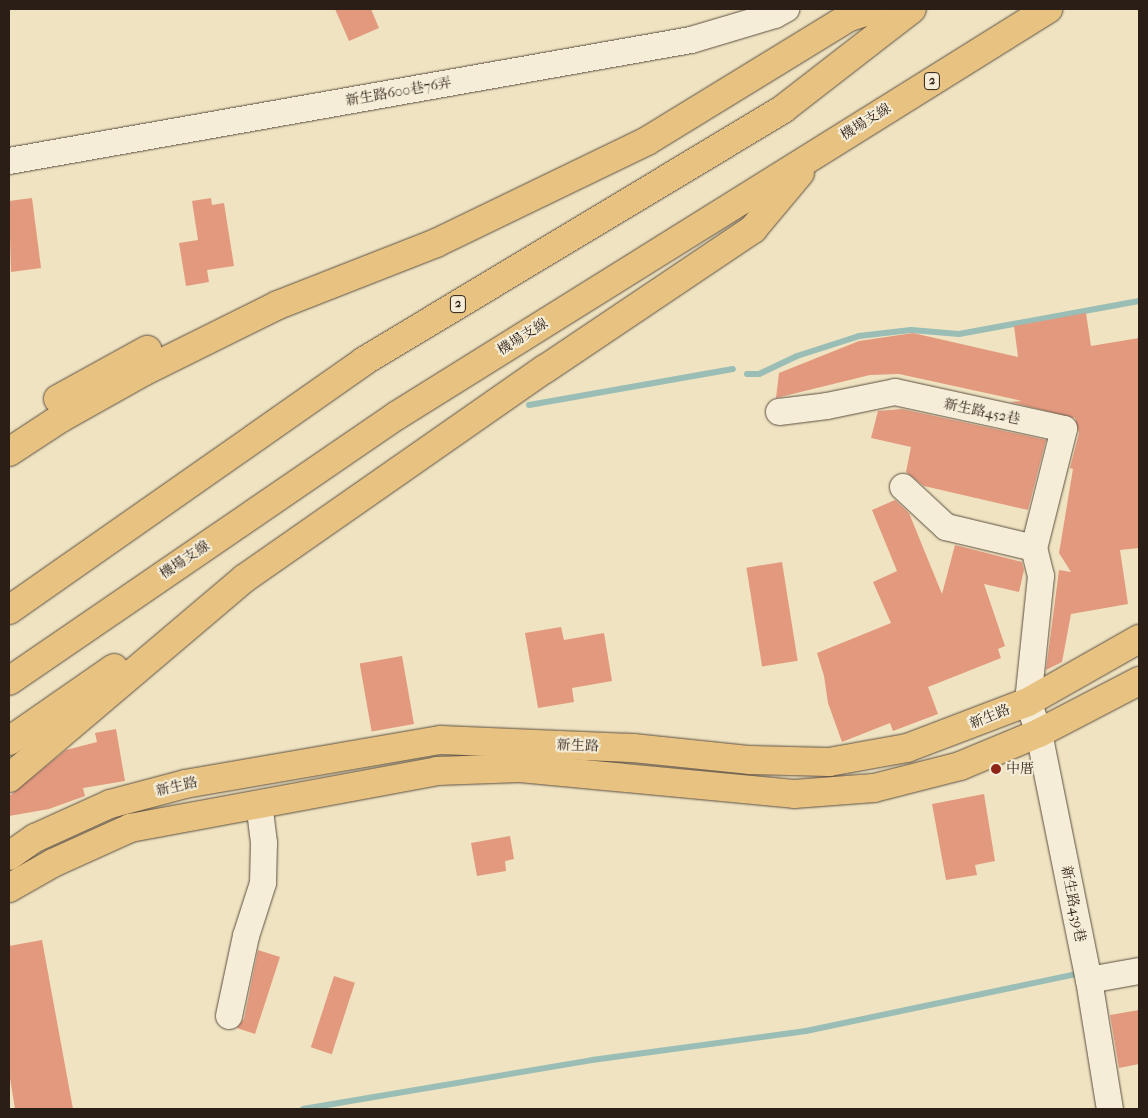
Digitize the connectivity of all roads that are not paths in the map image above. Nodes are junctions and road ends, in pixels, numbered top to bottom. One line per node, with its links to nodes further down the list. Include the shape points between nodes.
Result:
1 (786, 9): 6 (lane, 新生路600巷76弄, via 691,40)
2 (876, 9): 7 (main road, via 849,17 647,141 436,243)
3 (912, 9): 14 (main road, 2, via 783,110 364,361)
4 (1048, 9): 5 (main road, 機場支線 / 2)
5 (816, 154): 13 (main road, via 753,229 545,368); 16 (main road, 機場支線 / 2, via 396,416)
6 (9, 161)
7 (278, 304): 9 (main road, via 207,323 159,344 102,372); 10 (main road, via 143,372 60,418)
8 (779, 412): 12 (lane, 新生路452巷, via 895,392 1064,429)
9 (9, 429)
10 (9, 452)
11 (903, 488): 12 (lane, via 946,528)
12 (1034, 548): 18 (lane, 新生路452巷, via 1041,576)
13 (246, 578): 20 (main road); 21 (main road)
14 (9, 610)
15 (1139, 639): 18 (main road, 新生路)
16 (9, 681)
17 (1139, 681): 19 (main road, 新生路)
18 (1028, 702): 19 (lane, 新生路439巷); 23 (main road, 新生路, via 907,748 828,762 750,760 633,748 441,740 184,784 110,804 35,838)
19 (1039, 733): 22 (main road, 新生路, via 960,766 874,788 794,794 520,768 438,771); 26 (lane, 新生路439巷)
20 (9, 741)
21 (9, 778)
22 (259, 804): 24 (main road, 新生路, via 130,828 53,863); 27 (lane, via 264,843 263,882 246,936)
23 (9, 856)
24 (9, 888)
25 (1139, 971): 26 (lane)
26 (1089, 980): 28 (lane, 新生路439巷)
27 (229, 1016)
28 (1110, 1109)

